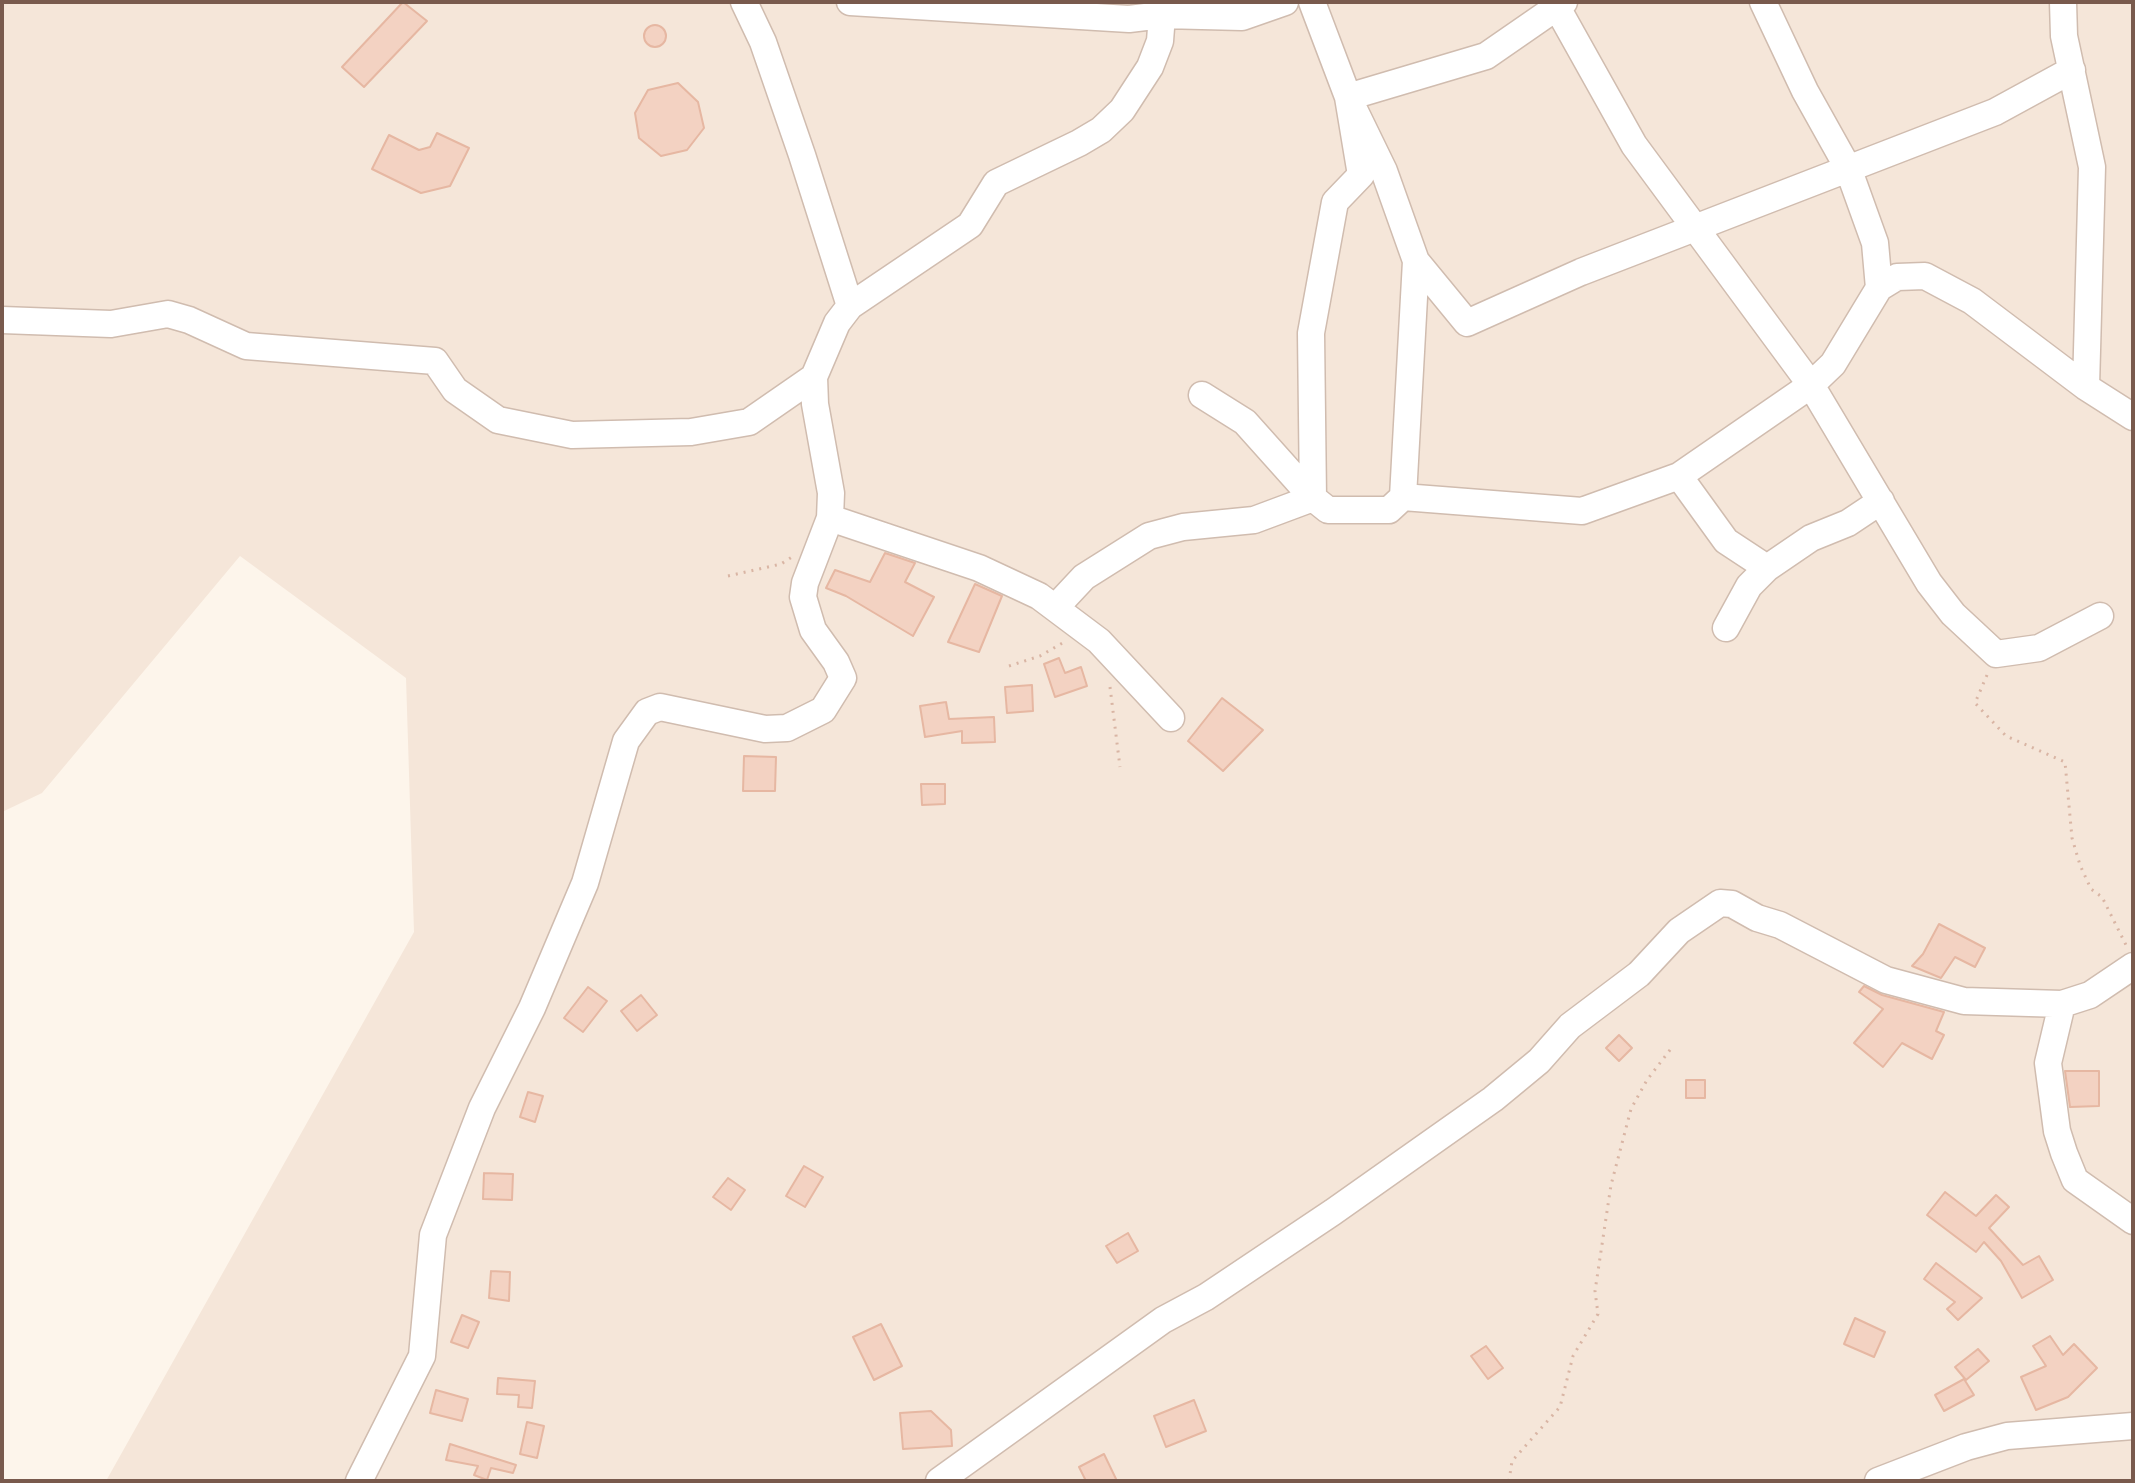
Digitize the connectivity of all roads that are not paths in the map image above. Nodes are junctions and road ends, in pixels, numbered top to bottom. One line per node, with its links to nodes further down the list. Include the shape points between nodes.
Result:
1 (744, 2): 16 (street, via 788,112)
2 (850, 2): 8 (street)
3 (1285, 2): 9 (street, via 1242,17)
4 (1312, 2): 11 (street)
5 (1763, 2): 12 (street)
6 (2063, 2): 10 (street, via 2062,25)
7 (1558, 4): 11 (street, via 1486,56); 13 (street, via 1634,145)
8 (918, 5): 9 (street, via 1129,19)
9 (1161, 8): 16 (street, via 1160,41 1122,110 1101,130 996,183 970,225)
10 (2072, 70): 12 (street, via 1995,112); 20 (street, via 2092,167)
11 (1348, 97): 14 (street, via 1384,171); 25 (street, via 1361,175 1335,202 1311,333)
12 (1848, 168): 13 (street); 15 (street, via 1875,243)
13 (1695, 229): 14 (street, via 1467,323); 19 (street)
14 (1416, 261): 24 (street)
15 (1879, 288): 19 (street, via 1833,364); 20 (street, via 1897,277 1925,276 1972,301)
16 (850, 306): 18 (street)
17 (2, 320): 18 (street, via 111,324 168,314 246,346 435,361 455,390 498,420 572,435 678,433 749,422)
18 (814, 377): 27 (street, via 831,493)
19 (1811, 385): 23 (street); 26 (street)
20 (2086, 387): 22 (street)
21 (1202, 395): 25 (street, via 1245,422)
22 (2133, 417)
23 (1679, 476): 24 (street, via 1582,511); 28 (street, via 1726,541)
24 (1403, 497): 25 (street, via 1389,510 1328,510)
25 (1313, 498): 29 (street, via 1254,520 1149,536 1084,577)
26 (1881, 501): 28 (street); 30 (street, via 1929,583 1996,654 2039,648)
27 (826, 528): 29 (street, via 1008,579); 37 (street, via 803,597 813,630 843,678 823,710 787,728 765,729 660,707 647,712 626,741 585,883 482,1108 433,1235 422,1356)
28 (1767, 568): 31 (street, via 1749,586)
29 (1055, 608): 32 (street, via 1087,630)
30 (2100, 616)
31 (1726, 628)
32 (1171, 718)
33 (2131, 961): 34 (street, via 2090,995)
34 (2062, 1004): 35 (street, via 2048,1063 2064,1153 2075,1180); 38 (street, via 1936,996 1886,980 1780,925 1720,903 1679,931 1639,974 1570,1026 1539,1061 1493,1099 1333,1212 1163,1320)
35 (2133, 1221)
36 (2133, 1426): 39 (street, via 2007,1436)
37 (359, 1481)
38 (939, 1481)
39 (1878, 1481)

